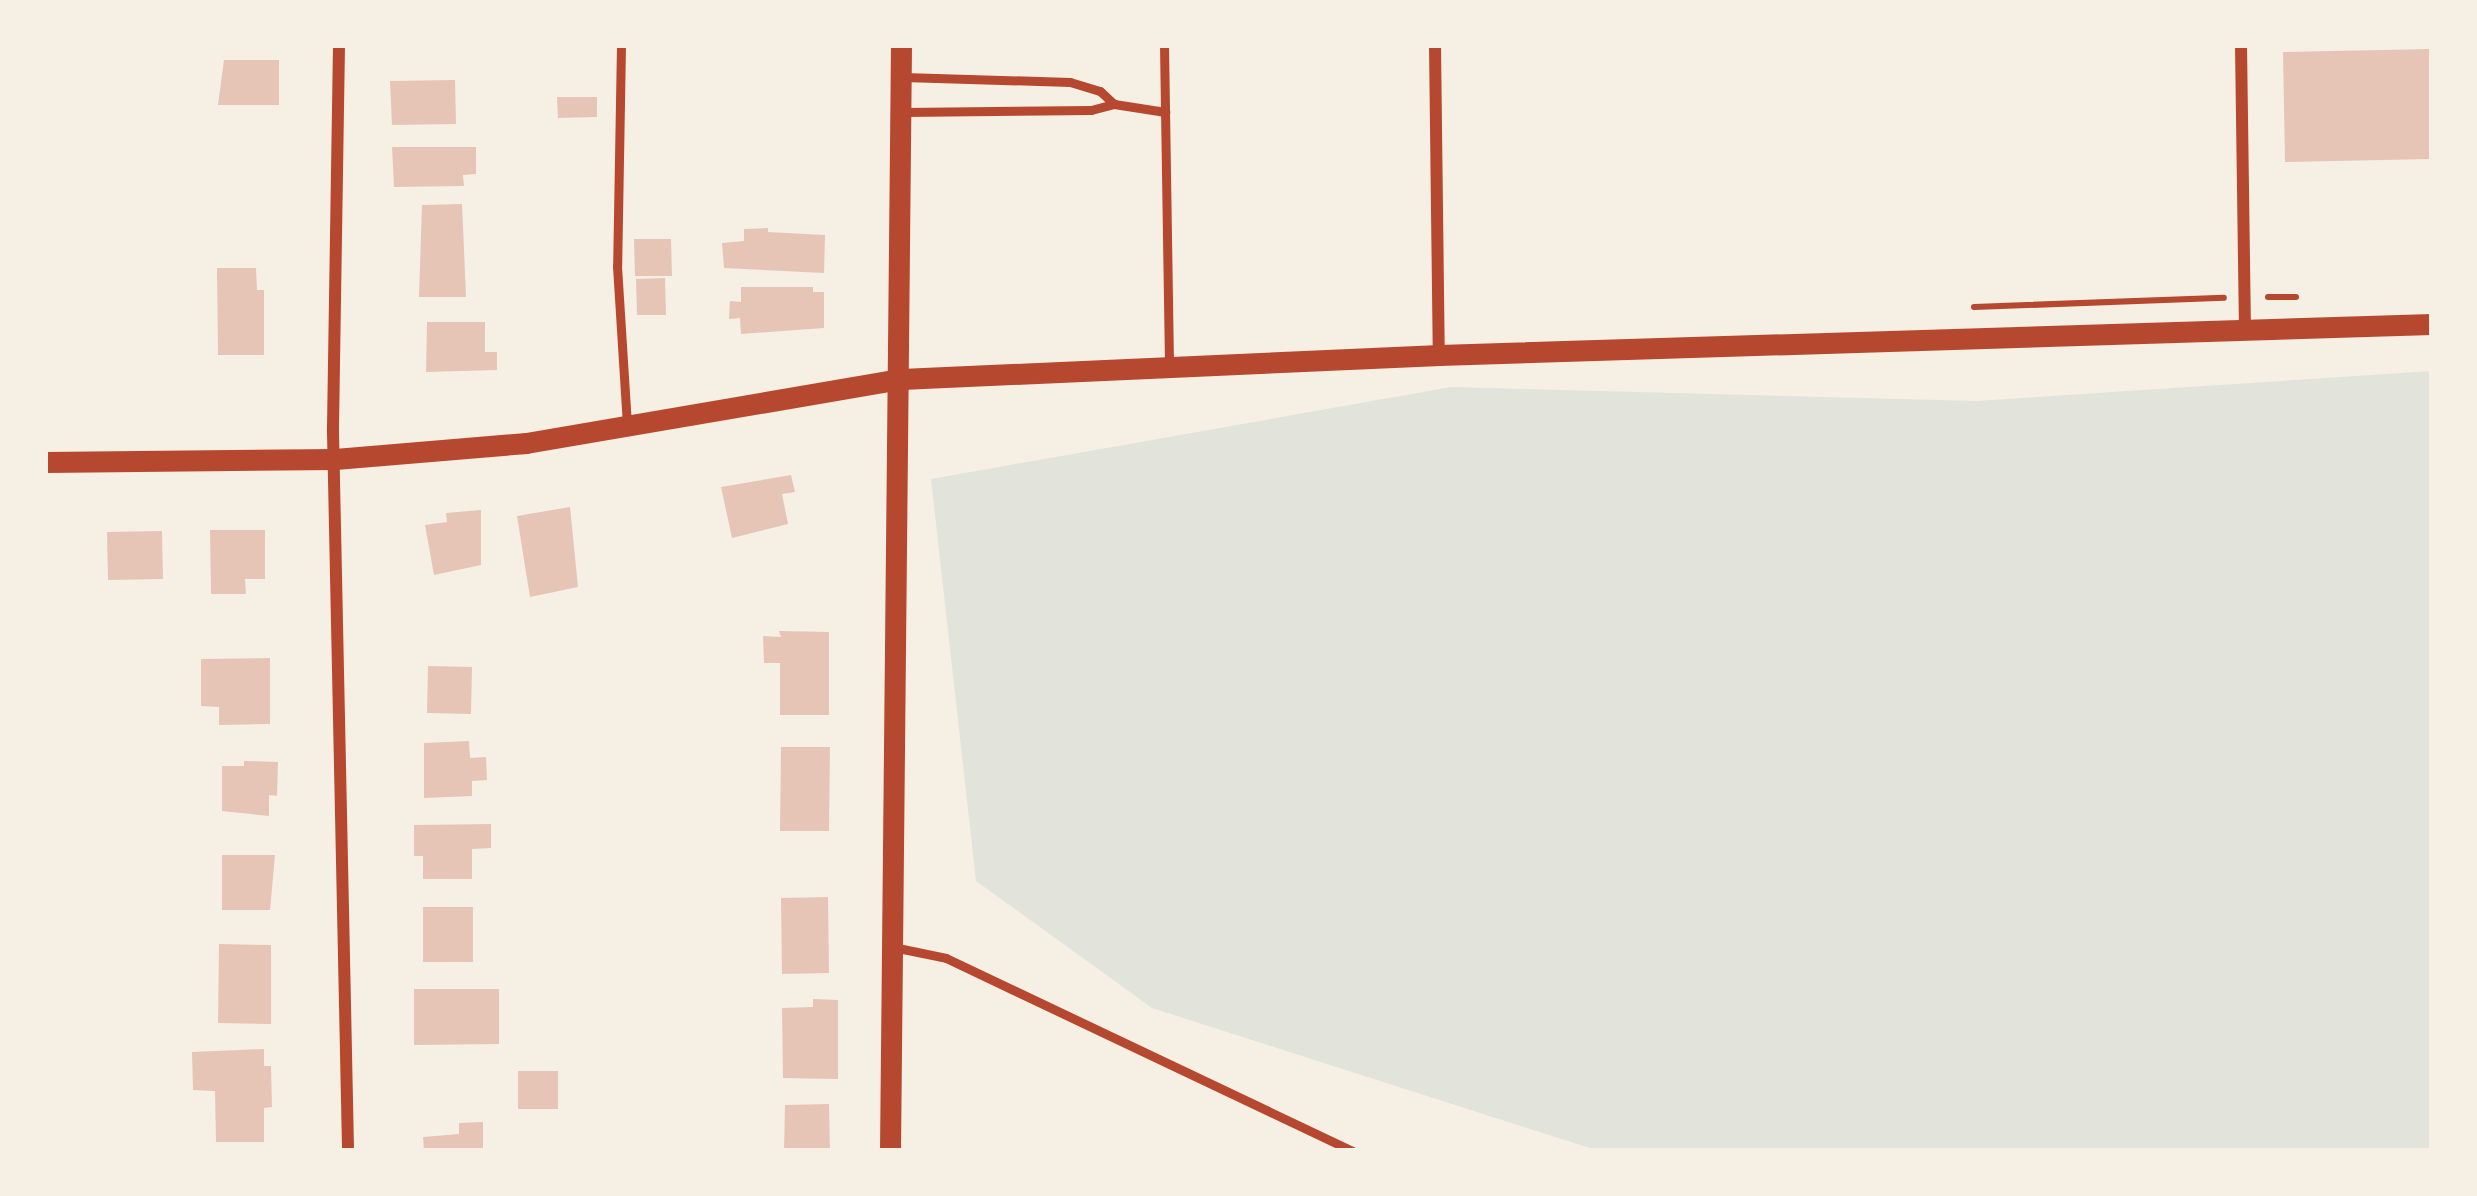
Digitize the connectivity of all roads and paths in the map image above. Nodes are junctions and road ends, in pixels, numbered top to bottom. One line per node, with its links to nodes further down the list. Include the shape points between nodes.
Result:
1 (339, 45): 17 (street)
2 (621, 45): 16 (lane, via 617,266)
3 (901, 45): 7 (street)
4 (1164, 45): 10 (lane)
5 (1435, 45): 13 (street)
6 (2241, 45): 12 (street)
7 (901, 77): 8 (lane, via 1070,82); 9 (street)
8 (1114, 104): 9 (lane); 10 (lane)
9 (901, 112): 15 (street)
10 (1166, 112): 14 (lane)
11 (2432, 324): 12 (street)
12 (2245, 329): 13 (street)
13 (1439, 355): 14 (street)
14 (1169, 366): 15 (street)
15 (902, 379): 16 (street); 19 (street)
16 (627, 427): 17 (street)
17 (335, 459): 18 (street); 20 (street)
18 (45, 462)
19 (892, 946): 21 (street); 22 (lane, via 946,958)
20 (348, 1151)
21 (890, 1151)
22 (1353, 1151)

